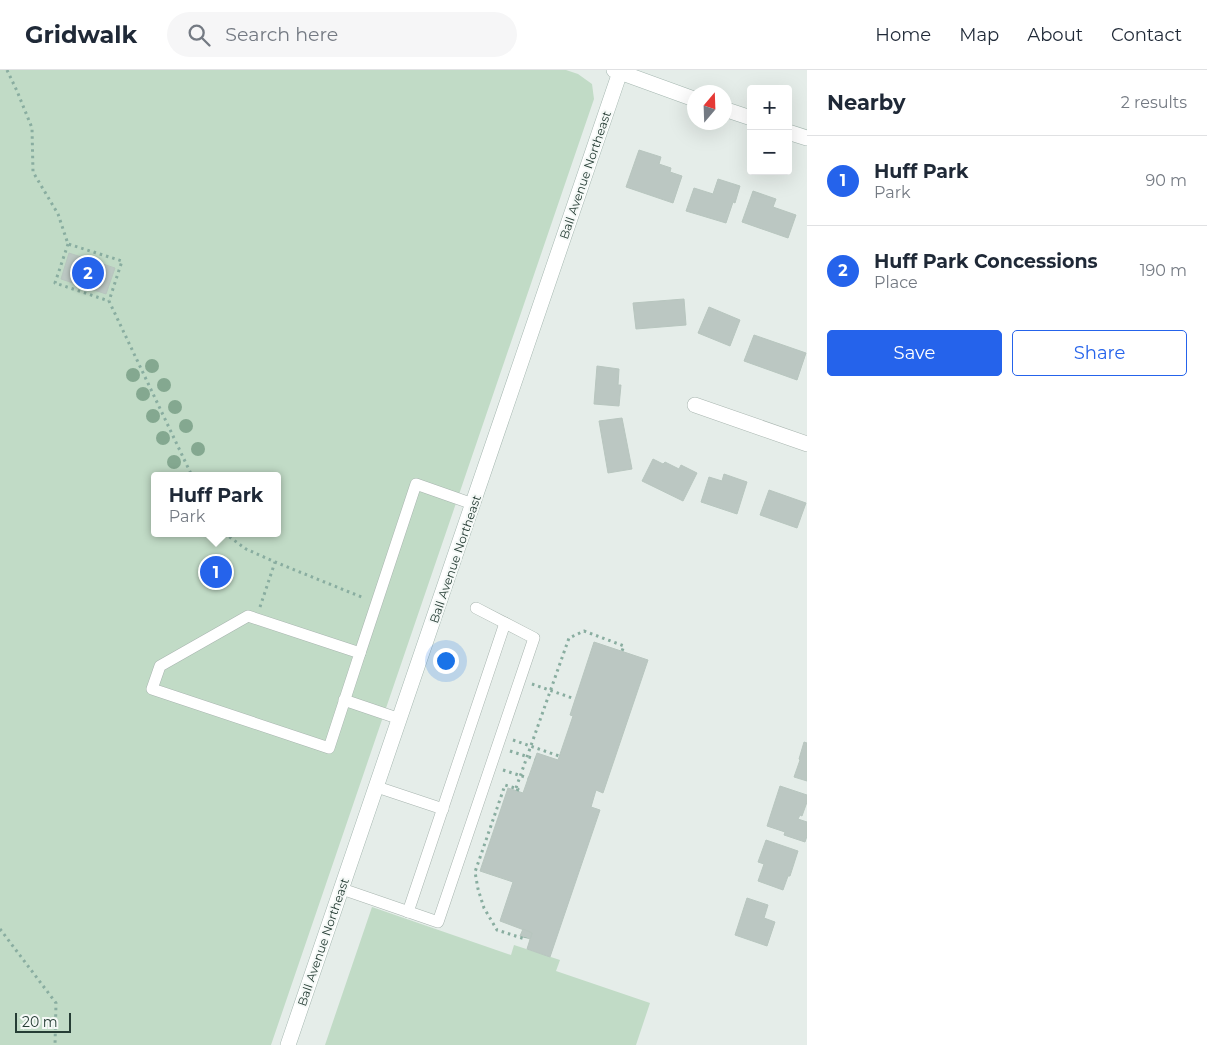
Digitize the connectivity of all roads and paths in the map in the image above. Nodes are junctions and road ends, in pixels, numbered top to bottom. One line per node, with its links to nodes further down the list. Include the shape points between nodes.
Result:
1 (7, 70): 8 (path, via 32,128 34,172 58,214)
2 (617, 71): 3 (street); 13 (street, Ball Avenue Northeast)
3 (687, 96)
4 (732, 112): 5 (street)
5 (747, 117)
6 (792, 133): 7 (street)
7 (807, 138)
8 (68, 244): 9 (path, via 55,284); 9 (path, via 122,261)
9 (109, 301): 12 (path)
10 (695, 405): 11 (street)
11 (807, 444)
12 (190, 472)
13 (473, 504): 16 (lane, via 416,484); 26 (street, Ball Avenue Northeast)
14 (230, 537): 15 (path, via 246,549)
15 (275, 562): 16 (path); 18 (path, via 259,609)
16 (377, 603): 21 (lane)
17 (476, 608): 19 (lane)
18 (248, 616): 21 (lane); 25 (lane, via 160,666 152,689 329,748)
19 (505, 623): 22 (lane, via 534,638); 36 (lane)
20 (622, 651): 23 (path, via 624,646 584,631 569,638)
21 (360, 653): 25 (lane)
22 (520, 680): 23 (path); 27 (lane)
23 (550, 691): 24 (path); 28 (path)
24 (575, 699)
25 (344, 700): 26 (lane)
26 (400, 720): 35 (street, Ball Avenue Northeast)
27 (499, 741): 28 (path); 29 (path); 32 (lane)
28 (531, 746): 29 (path); 30 (path)
29 (527, 756): 31 (path); 33 (path)
30 (559, 756)
31 (535, 759)
32 (491, 766): 33 (path); 38 (lane, via 438,922)
33 (520, 776): 34 (path); 40 (path, via 516,790 505,785 475,872 484,908 497,930)
34 (528, 778)
35 (376, 786): 36 (lane); 37 (street, Ball Avenue Northeast)
36 (442, 809): 38 (lane)
37 (342, 889): 38 (lane); 42 (street, Ball Avenue Northeast)
38 (408, 912)
39 (0, 929): 41 (path, via 56,1003)
40 (525, 938)
41 (55, 1045)
42 (288, 1045)

